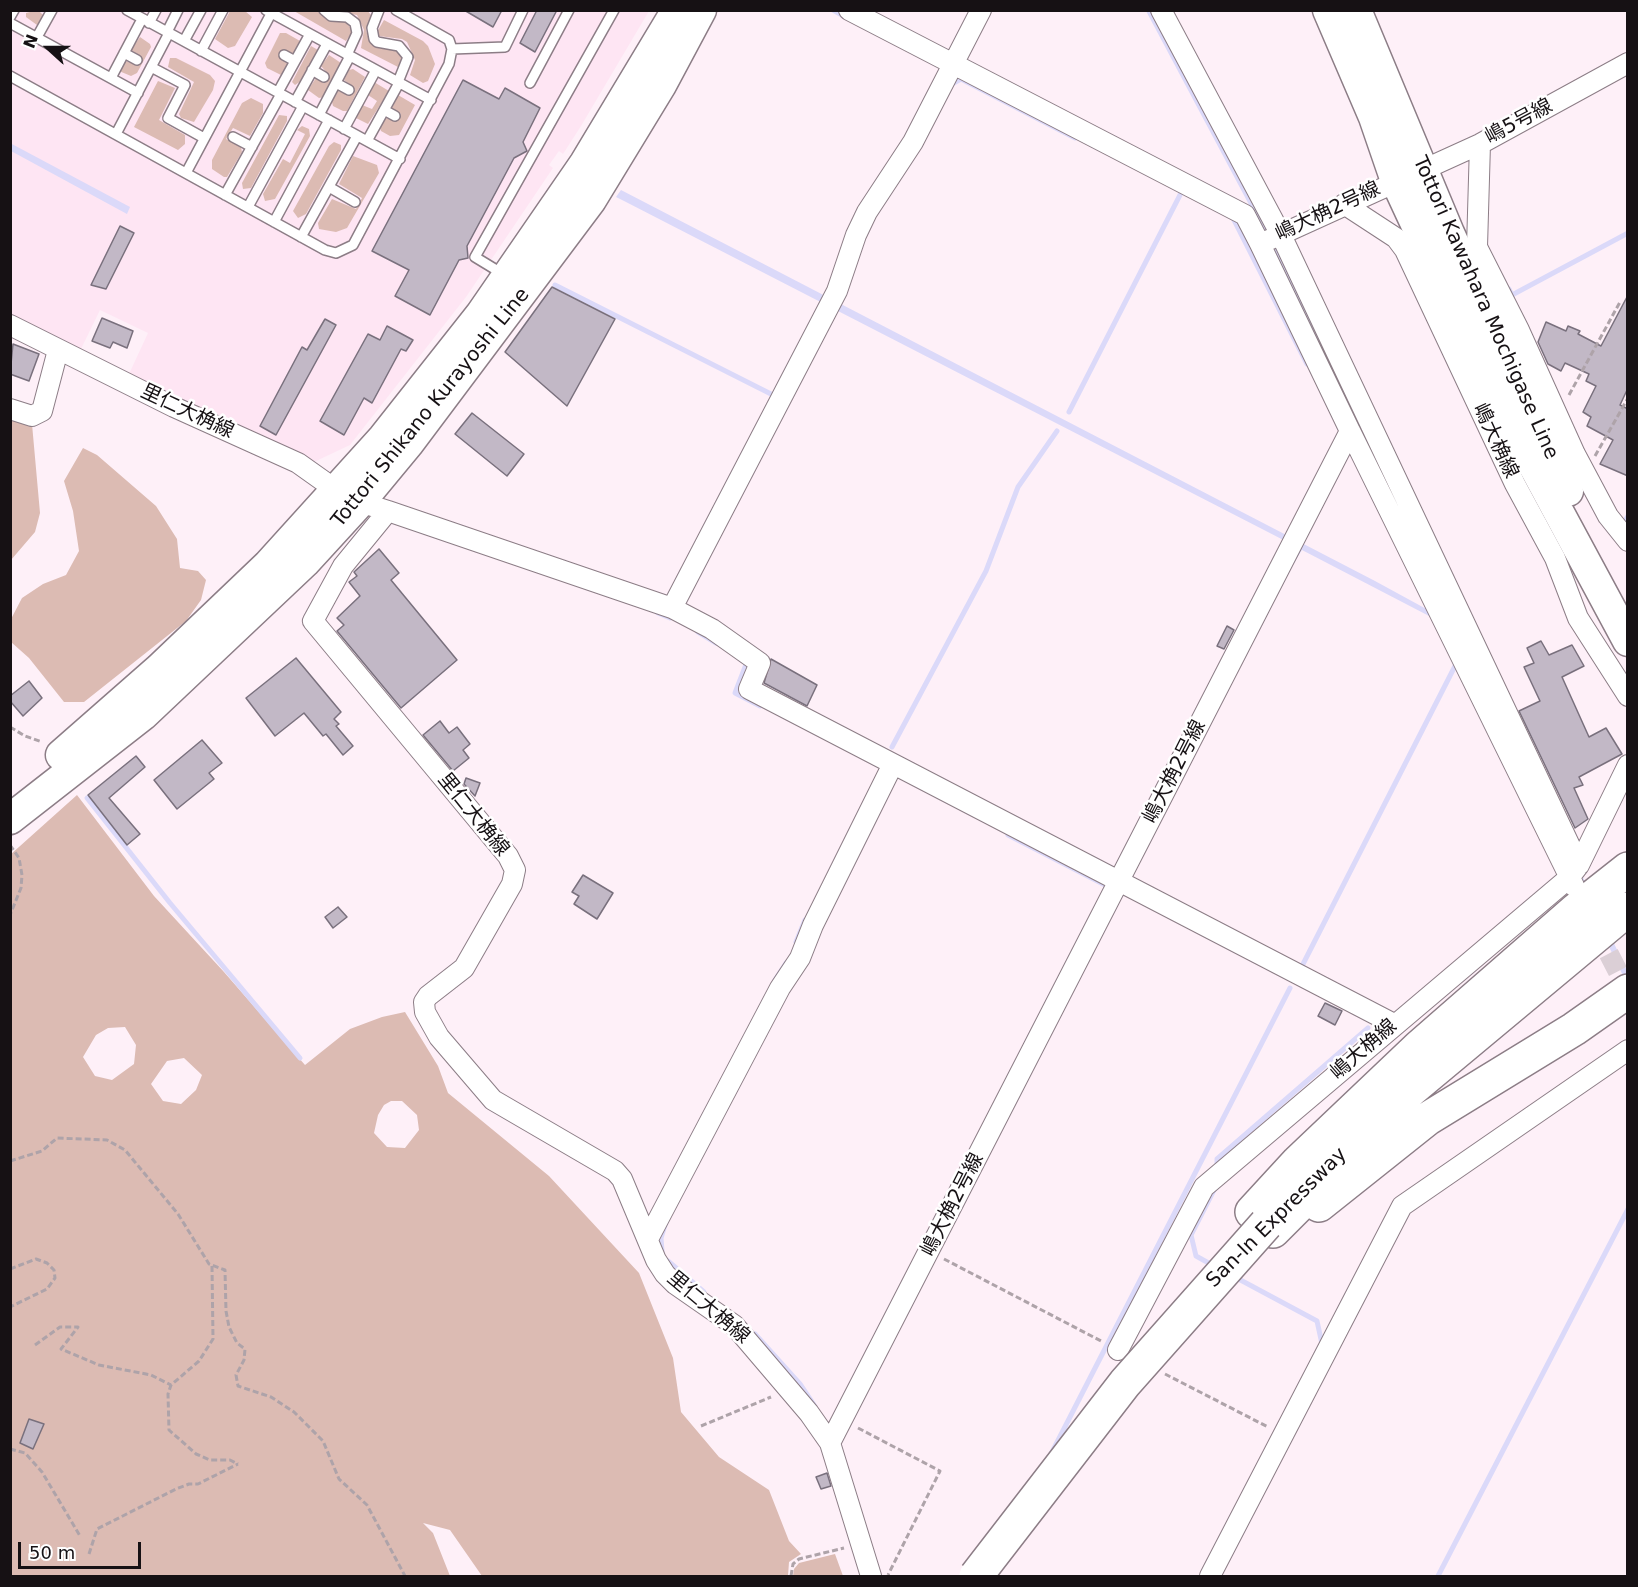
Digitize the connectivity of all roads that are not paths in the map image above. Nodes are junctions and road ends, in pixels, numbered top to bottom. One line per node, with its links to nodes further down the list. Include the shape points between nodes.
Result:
1 (14, 10): 22 (lane)
2 (156, 10): 23 (lane)
3 (178, 10): 25 (lane)
4 (201, 10): 28 (lane)
5 (223, 10): 31 (lane)
6 (324, 10): 34 (lane, via 355,23 356,38)
7 (380, 10): 46 (lane, via 372,28 374,39 399,46 408,57)
8 (523, 10): 30 (lane, via 506,47)
9 (569, 10): 48 (lane)
10 (614, 10): 80 (lane, via 475,257)
11 (677, 10): 80 (main road, Tottori Shikano Kurayoshi Line, via 585,163)
12 (701, 10): 85 (main road, Tottori Shikano Kurayoshi Line, via 591,200 422,426)
13 (849, 10): 38 (street)
14 (981, 10): 38 (street)
15 (1161, 10): 77 (street)
16 (1328, 10): 70 (main road, Tottori Kawahara Mochigase Line, via 1374,117)
17 (1356, 10): 70 (main road, Tottori Kawahara Mochigase Line)
18 (49, 11): 27 (lane)
19 (130, 11): 23 (lane)
20 (270, 11): 26 (lane); 42 (lane)
21 (400, 11): 30 (lane, via 449,40)
22 (10, 17)
23 (146, 21): 25 (lane); 32 (lane)
24 (10, 23): 27 (lane)
25 (168, 33): 28 (lane); 39 (lane)
26 (310, 34): 29 (lane); 36 (lane)
27 (37, 37): 45 (lane)
28 (184, 41): 31 (lane)
29 (327, 44): 34 (lane); 40 (lane)
30 (452, 49): 53 (lane, via 445,75)
31 (201, 51): 42 (lane)
32 (124, 53): 35 (lane); 45 (lane)
33 (284, 55): 36 (lane)
34 (349, 55): 41 (lane); 47 (lane)
35 (137, 60)
36 (295, 61): 51 (lane)
37 (1628, 63): 66 (street, 嶋5号線)
38 (952, 65): 79 (street, via 1245,215); 89 (street, via 913,142 863,220 837,291)
39 (152, 67): 50 (lane); 64 (lane, via 185,85 168,118)
40 (312, 70): 44 (lane); 54 (lane)
41 (376, 70): 46 (lane); 52 (lane)
42 (240, 72): 51 (lane); 64 (lane)
43 (10, 76): 61 (lane)
44 (324, 77)
45 (111, 78): 50 (lane)
46 (399, 82): 53 (lane); 56 (lane)
47 (336, 83): 49 (lane); 57 (lane)
48 (530, 83)
49 (349, 90)
50 (138, 93): 61 (lane)
51 (279, 93): 54 (lane); 67 (lane)
52 (360, 98): 55 (lane); 60 (lane)
53 (431, 100): 68 (lane)
54 (299, 104): 57 (lane); 75 (lane)
55 (371, 104)
56 (384, 110): 58 (lane); 65 (lane)
57 (319, 115): 59 (lane)
58 (395, 116)
59 (329, 120): 60 (lane); 76 (lane)
60 (344, 129): 63 (lane)
61 (116, 134): 69 (lane)
62 (233, 136): 67 (lane)
63 (357, 136): 65 (lane); 71 (lane)
64 (204, 138): 69 (lane)
65 (367, 141): 68 (lane)
66 (1479, 144): 70 (street, 嶋5号線); 87 (street, via 1477,247 1608,516)
67 (252, 147): 72 (lane)
68 (400, 159): 78 (lane, via 353,245 336,253)
69 (186, 173): 72 (lane)
70 (1409, 175): 74 (street, 嶋大桷2号線); 88 (main road, Tottori Kawahara Mochigase Line, via 1570,496); 90 (main road, Tottori Kawahara Mochigase Line, via 1494,392)
71 (329, 187): 73 (lane); 78 (lane)
72 (225, 195): 75 (lane)
73 (355, 202)
74 (1344, 204): 77 (street, 嶋大桷2号線); 91 (street, 嶋大桷線, via 1396,238 1405,250 1515,484 1555,558 1578,618)
75 (248, 207): 76 (lane)
76 (274, 222): 78 (lane)
77 (1281, 235): 79 (street, 嶋大桷2号線); 97 (street)
78 (302, 237)
79 (1260, 244): 84 (street, 嶋大桷2号線)
80 (507, 277): 85 (main road, Tottori Shikano Kurayoshi Line, via 383,438)
81 (10, 326): 82 (street, 里仁大桷線)
82 (58, 350): 83 (street, via 42,411 32,416); 85 (street, 里仁大桷線, via 298,463)
83 (10, 409)
84 (1350, 431): 97 (street); 98 (street, 嶋大桷2号線)
85 (348, 496): 86 (street, 里仁大桷線); 94 (main road, Tottori Shikano Kurayoshi Line, via 268,565 159,669 56,759); 95 (main road, Tottori Shikano Kurayoshi Line, via 305,562 143,715)
86 (388, 511): 89 (street); 105 (street, 里仁大桷線, via 344,566 313,621 508,856 515,870 512,884 464,968 428,996 425,1012 439,1037 493,1100 615,1171)
87 (1628, 541)
88 (1628, 599)
89 (672, 608): 93 (street, via 712,629 760,663 749,689)
90 (1628, 641)
91 (1628, 696)
92 (1628, 765): 97 (street, 嶋大桷線)
93 (892, 766): 98 (street); 105 (street, via 800,958 780,988)
94 (10, 793)
95 (10, 819)
96 (1628, 870): 104 (highway, via 1576,910 1419,1047 1298,1162)
97 (1575, 878): 102 (street, 嶋大桷線)
98 (1119, 882): 102 (street); 107 (street, 嶋大桷2号線)
99 (1628, 909): 104 (highway, San-In Expressway, via 1412,1089 1339,1154)
100 (1628, 923): 104 (highway, San-In Expressway)
101 (1628, 991): 104 (highway, via 1574,1029 1427,1119 1335,1191)
102 (1394, 1024): 106 (street, 嶋大桷線, via 1204,1187)
103 (1628, 1050): 111 (street, via 1401,1206)
104 (1268, 1226): 109 (highway, bridge, via 1132,1353 1075,1446); 110 (highway, via 1077,1460)
105 (648, 1239): 107 (street, 里仁大桷線, via 665,1274 734,1325)
106 (1118, 1350)
107 (830, 1443): 108 (street, 里仁大桷線)
108 (871, 1576)
109 (976, 1576)
110 (989, 1576)
111 (1210, 1576)

